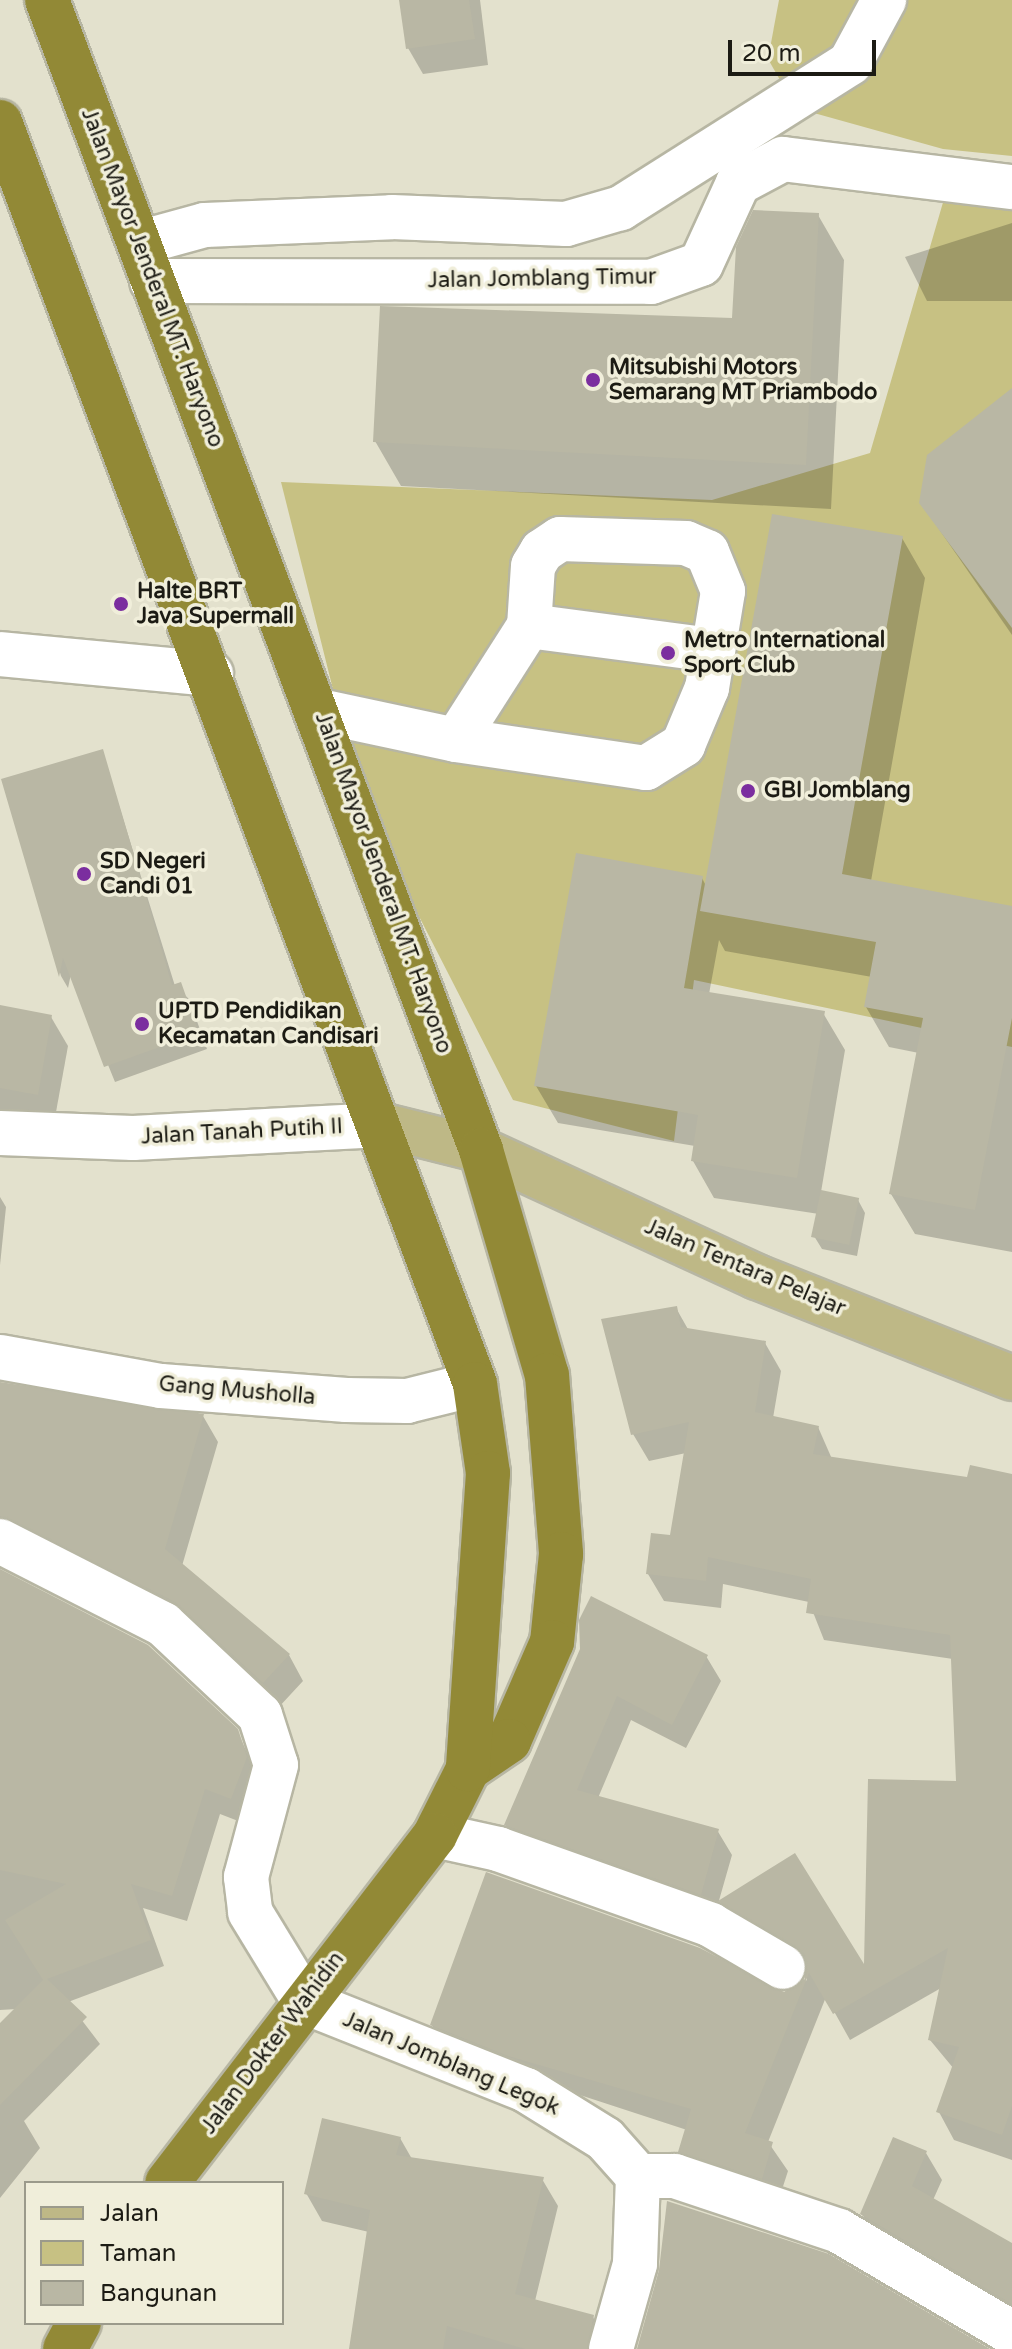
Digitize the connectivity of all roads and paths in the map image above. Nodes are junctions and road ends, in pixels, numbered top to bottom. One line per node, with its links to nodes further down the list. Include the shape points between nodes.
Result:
1 (47, 0): 5 (highway, Jalan Mayor Jenderal MT. Haryono)
2 (884, 0): 5 (street, via 850,63 621,208 566,224 392,217 205,225)
3 (0, 122): 9 (highway, Jalan Mayor Jenderal MT. Haryono)
4 (1012, 187): 5 (street, Jalan Jomblang Timur, via 783,159 738,183 701,264 651,282)
5 (146, 262): 10 (highway, Jalan Mayor Jenderal MT. Haryono)
6 (529, 626): 7 (street); 7 (street, via 533,566 560,539 686,543 707,552 718,569 723,591); 11 (street)
7 (712, 650): 11 (street, via 707,688 683,745 646,768)
8 (0, 654): 9 (street)
9 (211, 674): 12 (highway, Jalan Mayor Jenderal MT. Haryono)
10 (320, 711): 11 (street); 14 (highway, Jalan Mayor Jenderal MT. Haryono)
11 (456, 740)
12 (381, 1125): 13 (street, Jalan Tanah Putih II, via 133,1138); 14 (main road, Jalan Tanah Putih II); 17 (highway, Jalan Mayor Jenderal MT. Haryono)
13 (0, 1133)
14 (481, 1150): 16 (main road, Jalan Tentara Pelajar, via 757,1277); 19 (highway, Jalan Mayor Jenderal MT. Haryono, via 547,1375 561,1554 552,1642 509,1741)
15 (0, 1357): 17 (street, Gang Musholla, via 161,1386 346,1400 407,1401)
16 (1012, 1378)
17 (475, 1384): 19 (highway, Jalan Mayor Jenderal MT. Haryono, via 488,1473)
18 (0, 1541): 23 (street, via 163,1624 260,1715 276,1765 246,1877 250,1912)
19 (468, 1769): 20 (highway, Jalan Mayor Jenderal MT. Haryono)
20 (435, 1835): 21 (highway, Jalan Mayor Jenderal MT. Haryono); 22 (street, via 498,1849 711,1925)
21 (381, 1905): 23 (highway, Jalan Dokter Wahidin)
22 (783, 1967)
23 (305, 2002): 24 (street, Jalan Jomblang Legok, via 526,2090 605,2139); 25 (highway, Jalan Dokter Wahidin)
24 (638, 2176): 27 (street, via 675,2176 839,2231); 29 (street, via 635,2264)
25 (169, 2181)
26 (78, 2325): 28 (highway)
27 (1012, 2333)
28 (65, 2349)
29 (611, 2349)

